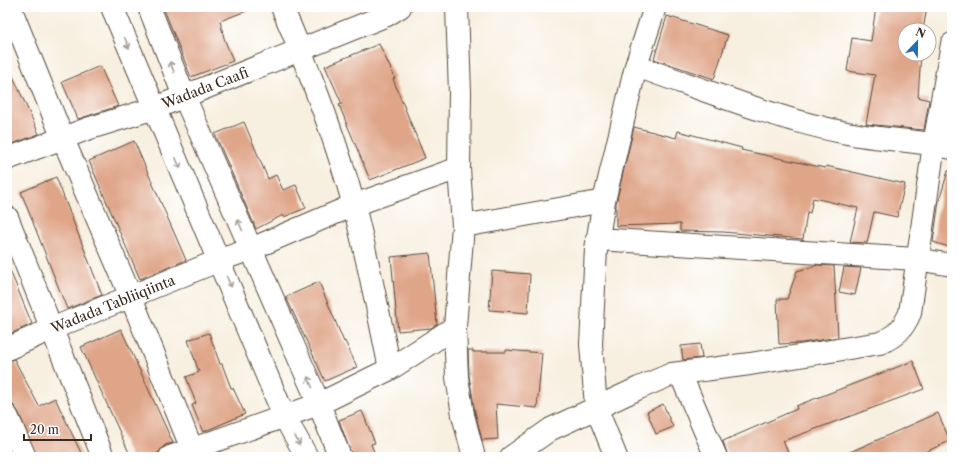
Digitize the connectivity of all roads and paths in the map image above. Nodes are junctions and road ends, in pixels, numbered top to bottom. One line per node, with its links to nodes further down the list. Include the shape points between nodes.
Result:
1 (10, 7): 13 (street)
2 (112, 7): 12 (street, one-way to 12)
3 (149, 7): 11 (street, one-way to 3)
4 (282, 7): 9 (street)
5 (400, 7): 9 (street, Wadada Caafi)
6 (457, 7): 16 (street)
7 (655, 7): 10 (street)
8 (952, 44): 14 (street)
9 (300, 51): 11 (street, Wadada Caafi); 18 (street, via 321,103)
10 (636, 66): 14 (street, via 780,115 846,133); 17 (street)
11 (184, 96): 12 (street, Wadada Caafi); 22 (street, one-way to 11)
12 (155, 108): 13 (street, Wadada Caafi); 24 (street, one-way to 24)
13 (63, 139): 15 (street, Wadada Caafi); 26 (street)
14 (943, 146): 23 (street)
15 (7, 159)
16 (459, 168): 18 (street, Wadada Tabliiqiinta); 20 (street)
17 (604, 202): 20 (street); 21 (street)
18 (354, 205): 22 (street, Wadada Tabliiqiinta); 30 (street)
19 (7, 217): 28 (street)
20 (463, 226): 27 (street)
21 (597, 239): 23 (street); 33 (street, via 591,344)
22 (251, 249): 24 (street, Wadada Tabliiqiinta); 32 (street, one-way to 22)
23 (916, 259): 25 (street); 31 (street, via 910,313 903,328 894,337 880,343)
24 (220, 260): 26 (street, Wadada Tabliiqiinta); 35 (street, one-way to 35)
25 (952, 265)
26 (131, 297): 28 (street, Wadada Tabliiqiinta); 36 (street)
27 (455, 327): 30 (street); 42 (street, via 457,378)
28 (51, 329): 29 (street, Wadada Tabliiqiinta); 38 (street)
29 (7, 349)
30 (390, 369): 32 (street)
31 (680, 373): 33 (street); 45 (street)
32 (319, 404): 35 (street); 41 (street)
33 (596, 407): 43 (street, via 551,429); 44 (street)
34 (7, 416): 37 (street)
35 (284, 416): 36 (street); 40 (street, one-way to 40)
36 (193, 453): 39 (street)
37 (25, 457)
38 (103, 457)
39 (170, 457)
40 (307, 457)
41 (340, 457)
42 (474, 457)
43 (511, 457)
44 (616, 457)
45 (716, 457)

